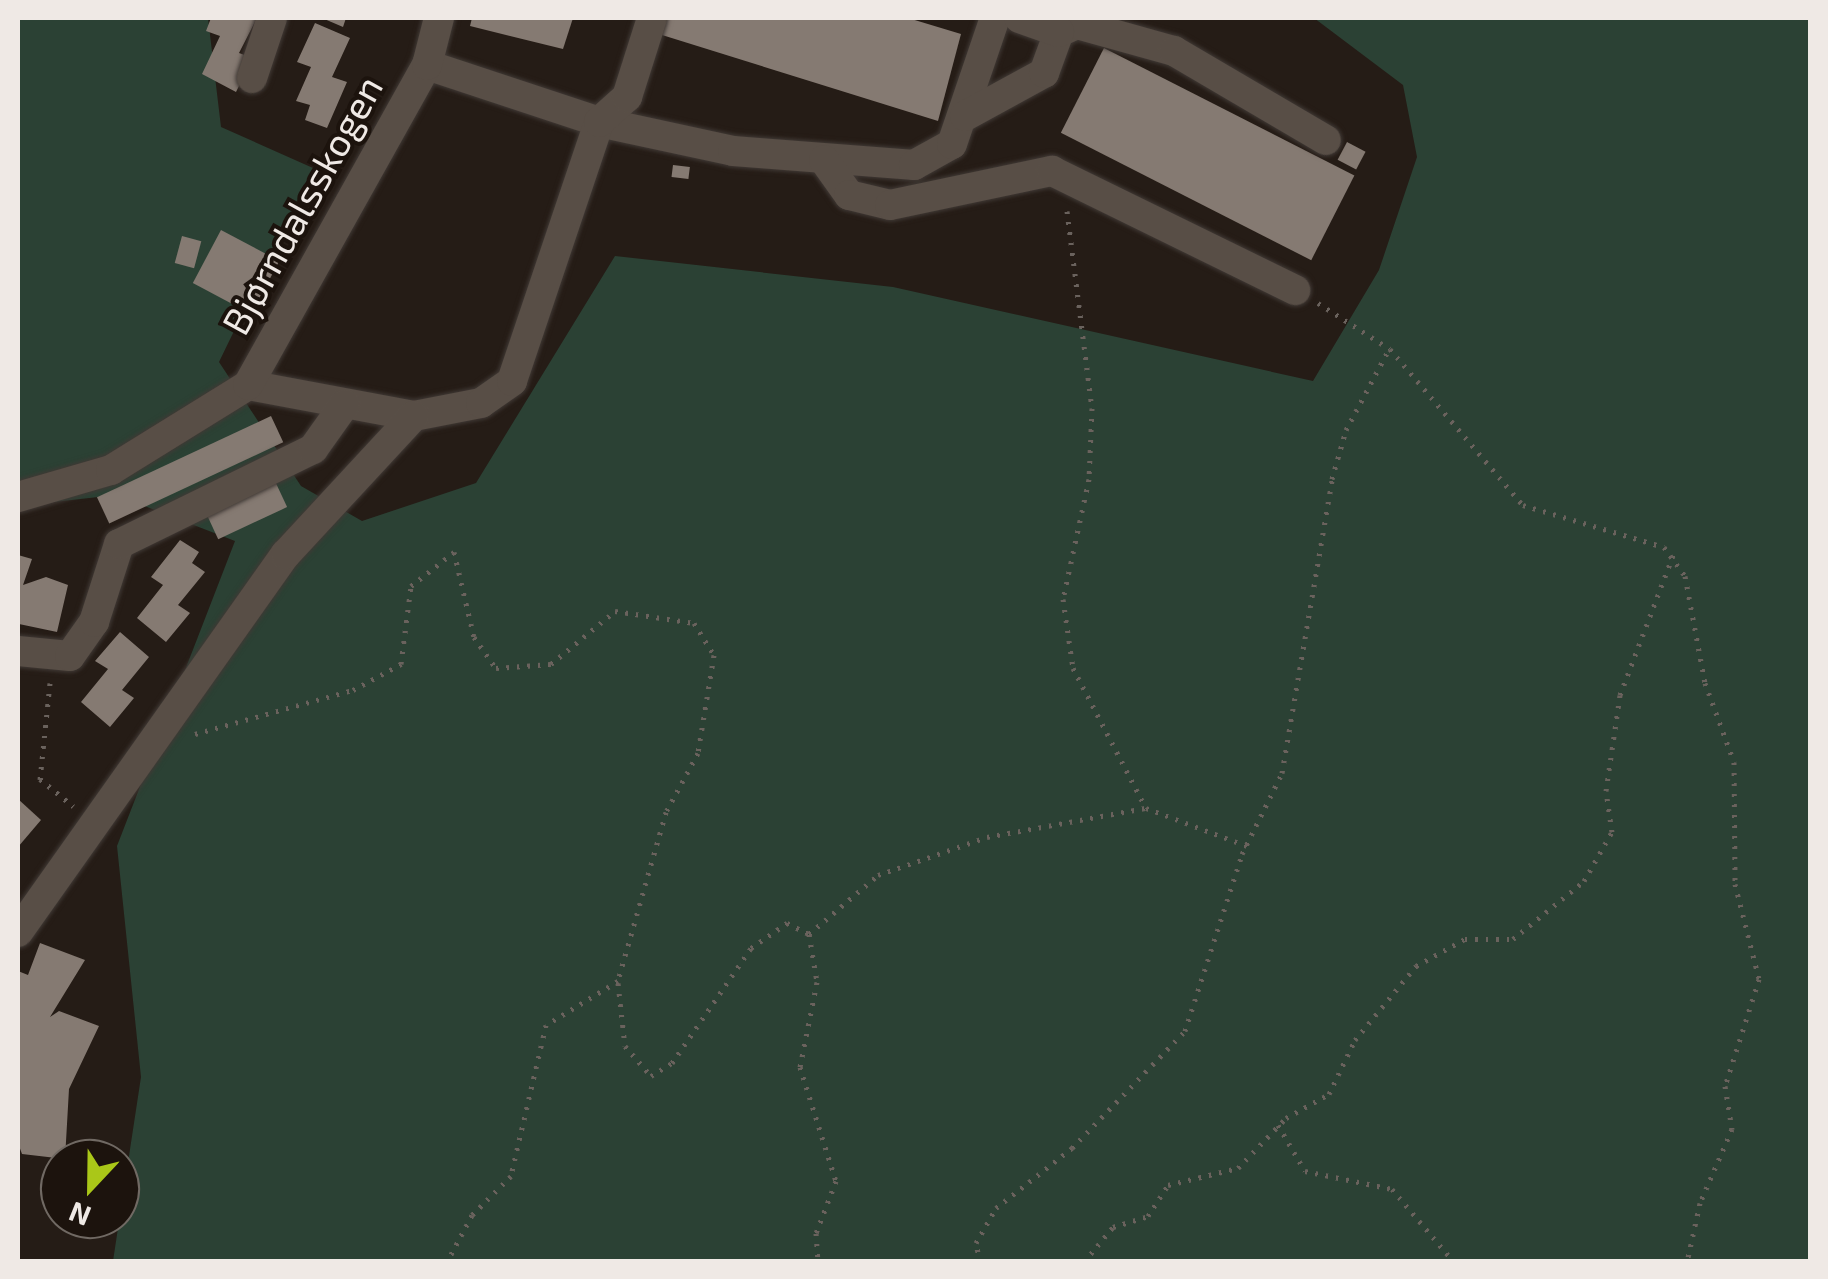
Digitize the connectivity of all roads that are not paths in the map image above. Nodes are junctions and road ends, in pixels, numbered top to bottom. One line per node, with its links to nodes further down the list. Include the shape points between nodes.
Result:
1 (272, 18): 8 (street)
2 (439, 18): 7 (street, Bjørndalsskogen)
3 (652, 18): 10 (street, Bjørndalsskogen, via 627,97)
4 (995, 18): 9 (street, Bjørndalsskogen)
5 (1019, 18): 6 (street)
6 (1059, 32): 9 (street, via 1044,74); 11 (street, via 1078,24 1174,51)
7 (427, 64): 10 (street, Bjørndalsskogen); 14 (street, Bjørndalsskogen)
8 (252, 78)
9 (965, 116): 12 (street, Bjørndalsskogen, via 952,144 914,165)
10 (600, 122): 12 (street, Bjørndalsskogen); 16 (street, Bjørndalsskogen, via 512,381 481,403)
11 (1326, 140)
12 (824, 160): 13 (street, via 850,196 890,205 1052,171)
13 (1295, 290)
14 (248, 384): 15 (street, Bjørndalsskogen); 17 (street, Bjørndalsskogen, via 111,470)
15 (345, 404): 16 (street, Bjørndalsskogen); 18 (street, via 313,449 119,544 94,622 70,656 52,661)
16 (414, 416): 19 (street, via 286,554)
17 (18, 498)
18 (18, 650)
19 (18, 932)

